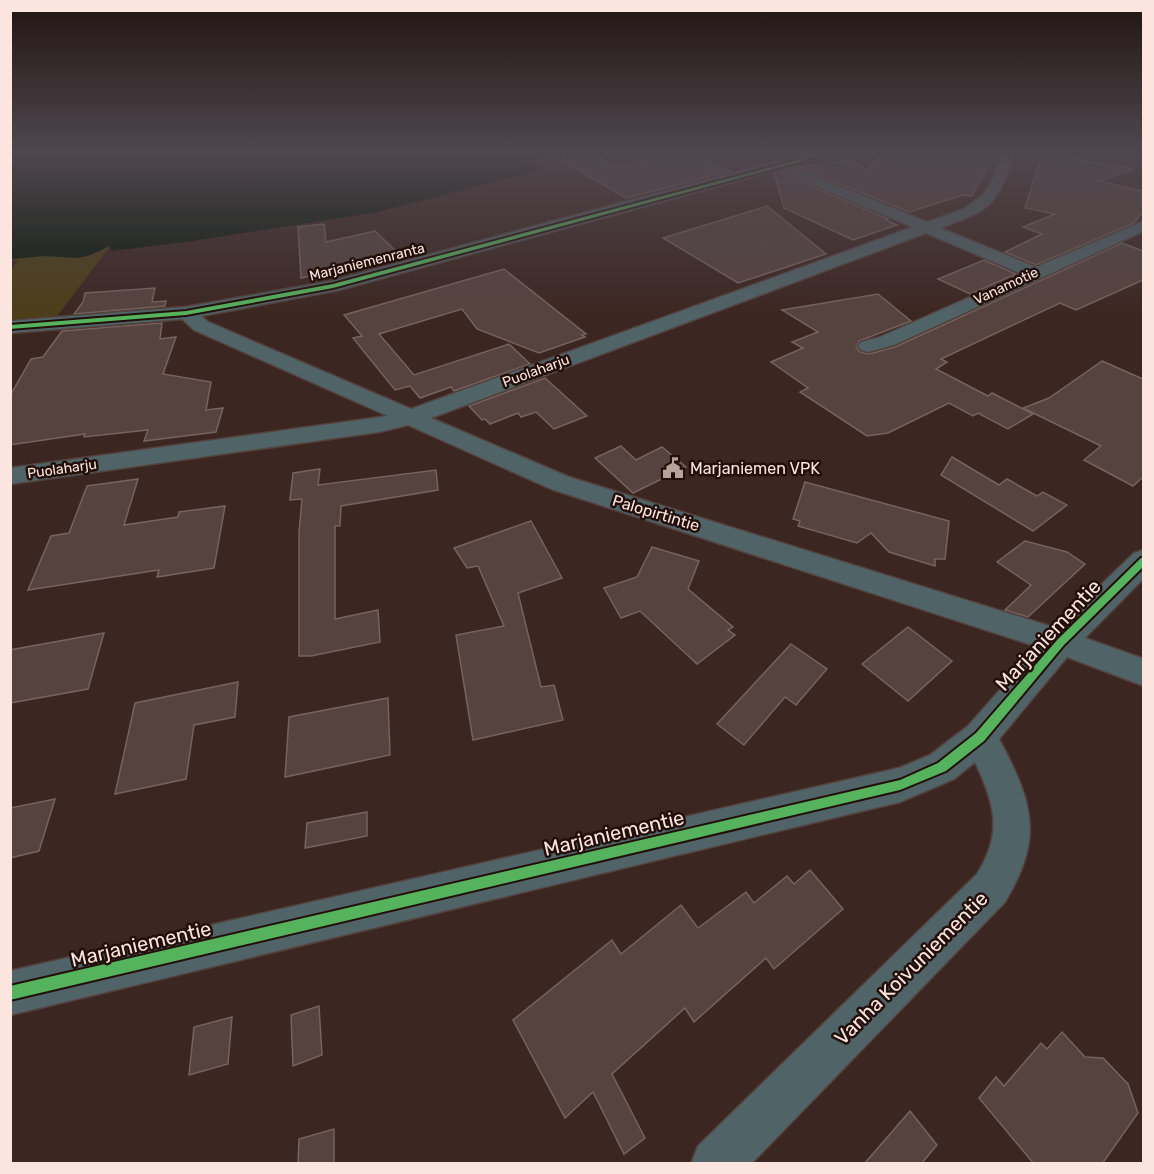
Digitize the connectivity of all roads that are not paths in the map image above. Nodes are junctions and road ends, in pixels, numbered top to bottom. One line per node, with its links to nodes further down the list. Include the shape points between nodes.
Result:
1 (631, 206): 7 (street, Marjaniemenranta, via 333,286)
2 (874, 206): 5 (street)
3 (979, 206): 5 (street, Puolaharju)
4 (1143, 225): 6 (street, Vanamotie)
5 (927, 228): 6 (street); 10 (street, Puolaharju)
6 (1035, 273): 9 (street, Vanamotie, via 887,341)
7 (186, 313): 8 (street, Marjaniemenranta); 10 (street, Palopirtintie, via 201,326)
8 (10, 327)
9 (868, 346)
10 (409, 418): 11 (street, Puolaharju); 13 (street, Palopirtintie, via 560,483)
11 (10, 476)
12 (1143, 560): 13 (street, Marjaniementie)
13 (1061, 642): 14 (street, Palopirtintie); 15 (street, Marjaniementie)
14 (1143, 673)
15 (980, 737): 16 (street, Marjaniementie, via 942,767 900,785); 17 (street, Vanha Koivuniementie, via 1006,788 1012,812 1012,843 1005,869 991,888)
16 (10, 993)
17 (716, 1164)

